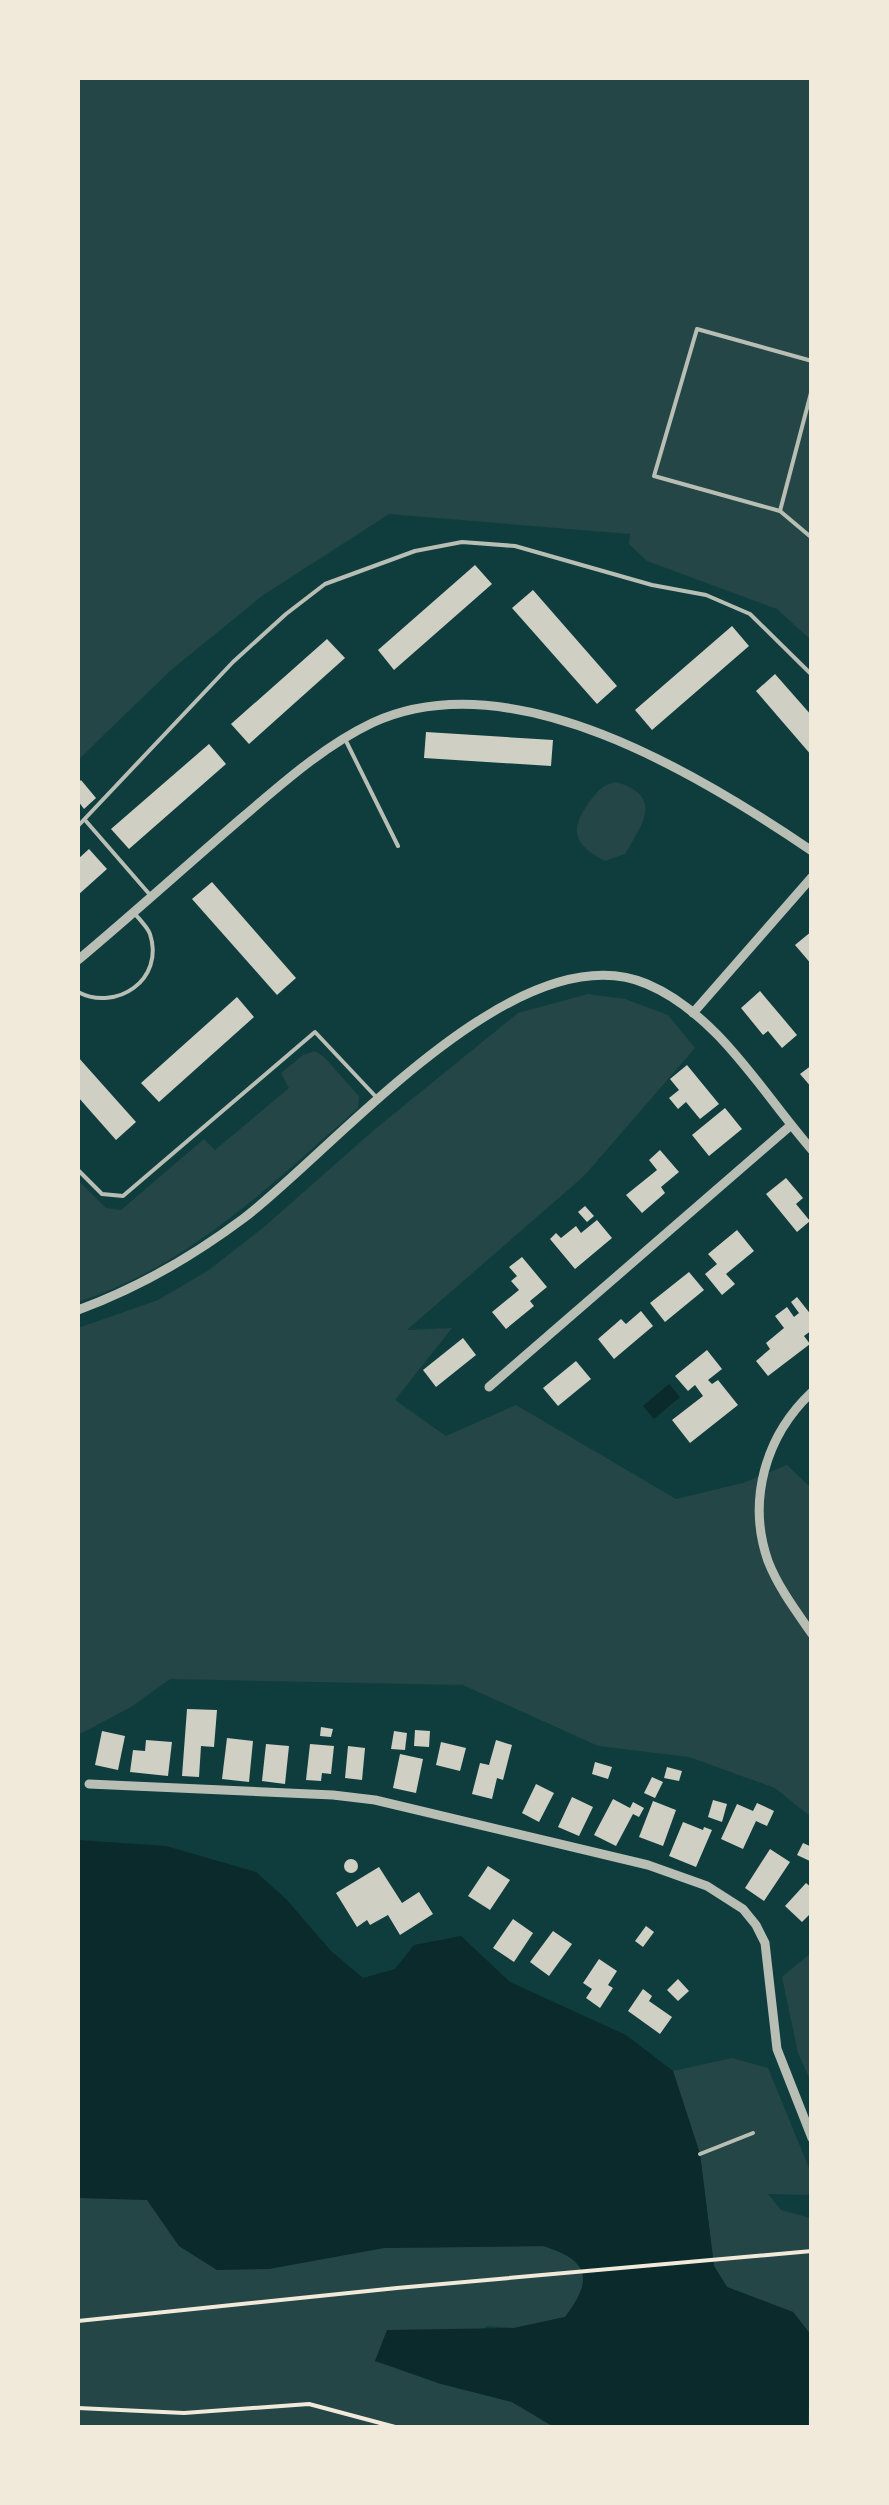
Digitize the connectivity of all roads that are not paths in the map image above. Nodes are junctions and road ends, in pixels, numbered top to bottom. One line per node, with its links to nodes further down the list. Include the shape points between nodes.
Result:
1 (812, 361): 3 (lane, via 696,329 654,476)
2 (812, 389): 3 (lane)
3 (780, 511): 4 (lane)
4 (812, 538)
5 (812, 674): 7 (lane, via 750,614 706,595 515,546 462,542 415,551 325,584 286,614)
6 (345, 738): 9 (lane); 10 (street, via 416,710 459,704 524,709 664,763); 12 (street)
7 (85, 820): 8 (lane); 12 (lane)
8 (78, 826)
9 (398, 846)
10 (812, 851)
11 (812, 876): 16 (street)
12 (151, 896): 13 (street)
13 (133, 912): 14 (street); 15 (lane, via 150,934 151,965 137,988 114,999)
14 (78, 960)
15 (78, 992)
16 (693, 1013): 17 (street, via 627,977 558,982 461,1032); 18 (street)
17 (378, 1100): 20 (lane, via 315,1032 123,1196 102,1194); 21 (street, via 213,1241 140,1284)
18 (790, 1126): 19 (street); 22 (street)
19 (812, 1150)
20 (78, 1170)
21 (78, 1310)
22 (489, 1387)
23 (812, 1392): 24 (street, via 777,1436 759,1499 769,1562)
24 (812, 1634)
25 (89, 1784): 27 (street, via 376,1800 648,1865 707,1886 743,1909 764,1943 777,2049)
26 (812, 2099): 27 (street)
27 (799, 2106): 29 (street)
28 (753, 2133): 30 (lane)
29 (812, 2138)
30 (700, 2154)

